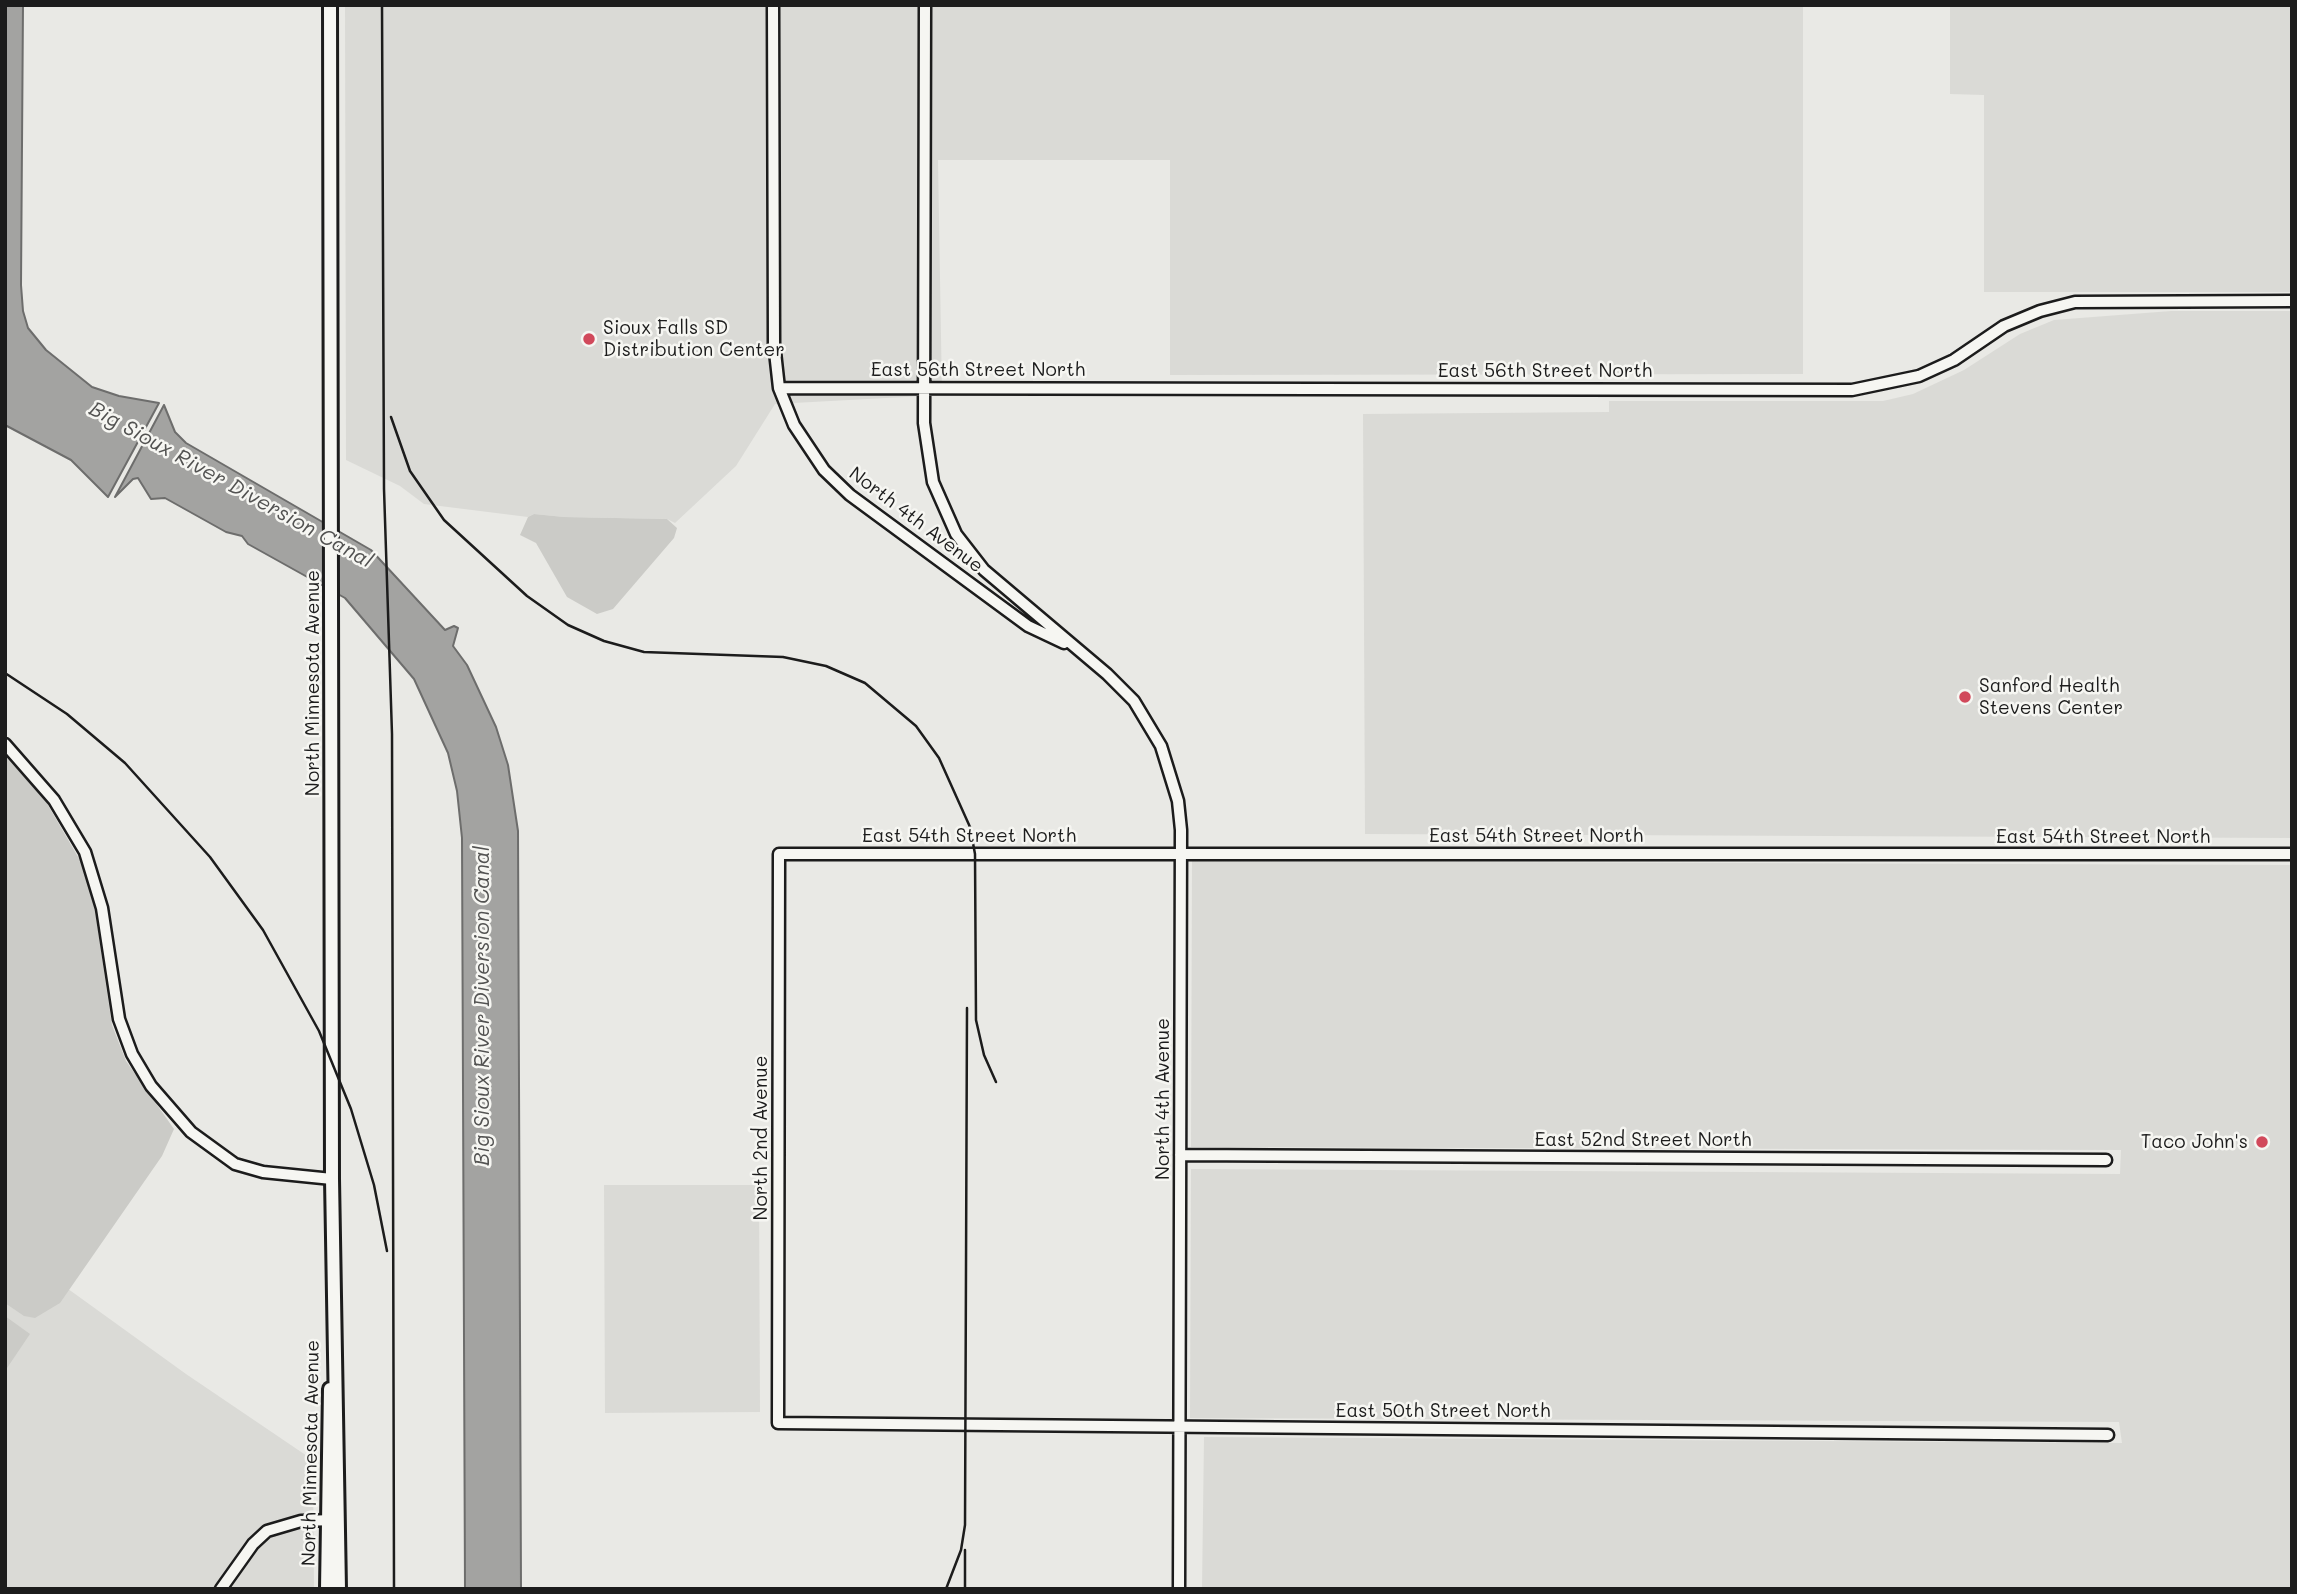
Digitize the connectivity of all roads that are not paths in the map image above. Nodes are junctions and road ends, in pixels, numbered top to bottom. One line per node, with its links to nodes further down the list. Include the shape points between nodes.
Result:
1 (330, 5): 14 (main road, North Minnesota Avenue)
2 (774, 5): 5 (street, North 4th Avenue, via 774,343)
3 (925, 5): 6 (street, North 4th Avenue)
4 (2292, 302): 6 (street, East 56th Street North, via 2075,302 2004,326 1954,360 1919,376 1852,390)
5 (779, 388): 6 (street, East 56th Street North); 7 (street, North 4th Avenue, via 802,439 836,482 1028,626)
6 (925, 388): 7 (street, North 4th Avenue, via 928,463 956,534 984,570)
7 (1074, 648): 10 (street, North 4th Avenue, via 1122,688 1158,738 1178,801)
8 (5, 744): 14 (street, via 54,800 85,852 102,908 119,1019 151,1086 191,1132 235,1164 263,1172)
9 (779, 854): 10 (street, East 54th Street North); 15 (street, North 2nd Avenue)
10 (1181, 854): 11 (street, East 54th Street North); 12 (street, North 4th Avenue)
11 (2292, 854)
12 (1180, 1155): 13 (street, East 52nd Street North); 16 (street, North 4th Avenue)
13 (2106, 1160)
14 (332, 1179): 18 (main road, North Minnesota Avenue)
15 (779, 1423): 16 (street, East 50th Street North)
16 (1179, 1426): 17 (street, East 50th Street North); 22 (street, North 4th Avenue)
17 (2108, 1435)
18 (333, 1520): 19 (street, via 288,1523 267,1531); 20 (main road, North Minnesota Avenue); 21 (main road, North Minnesota Avenue)
19 (222, 1589)
20 (327, 1589)
21 (339, 1589)
22 (1179, 1589)

